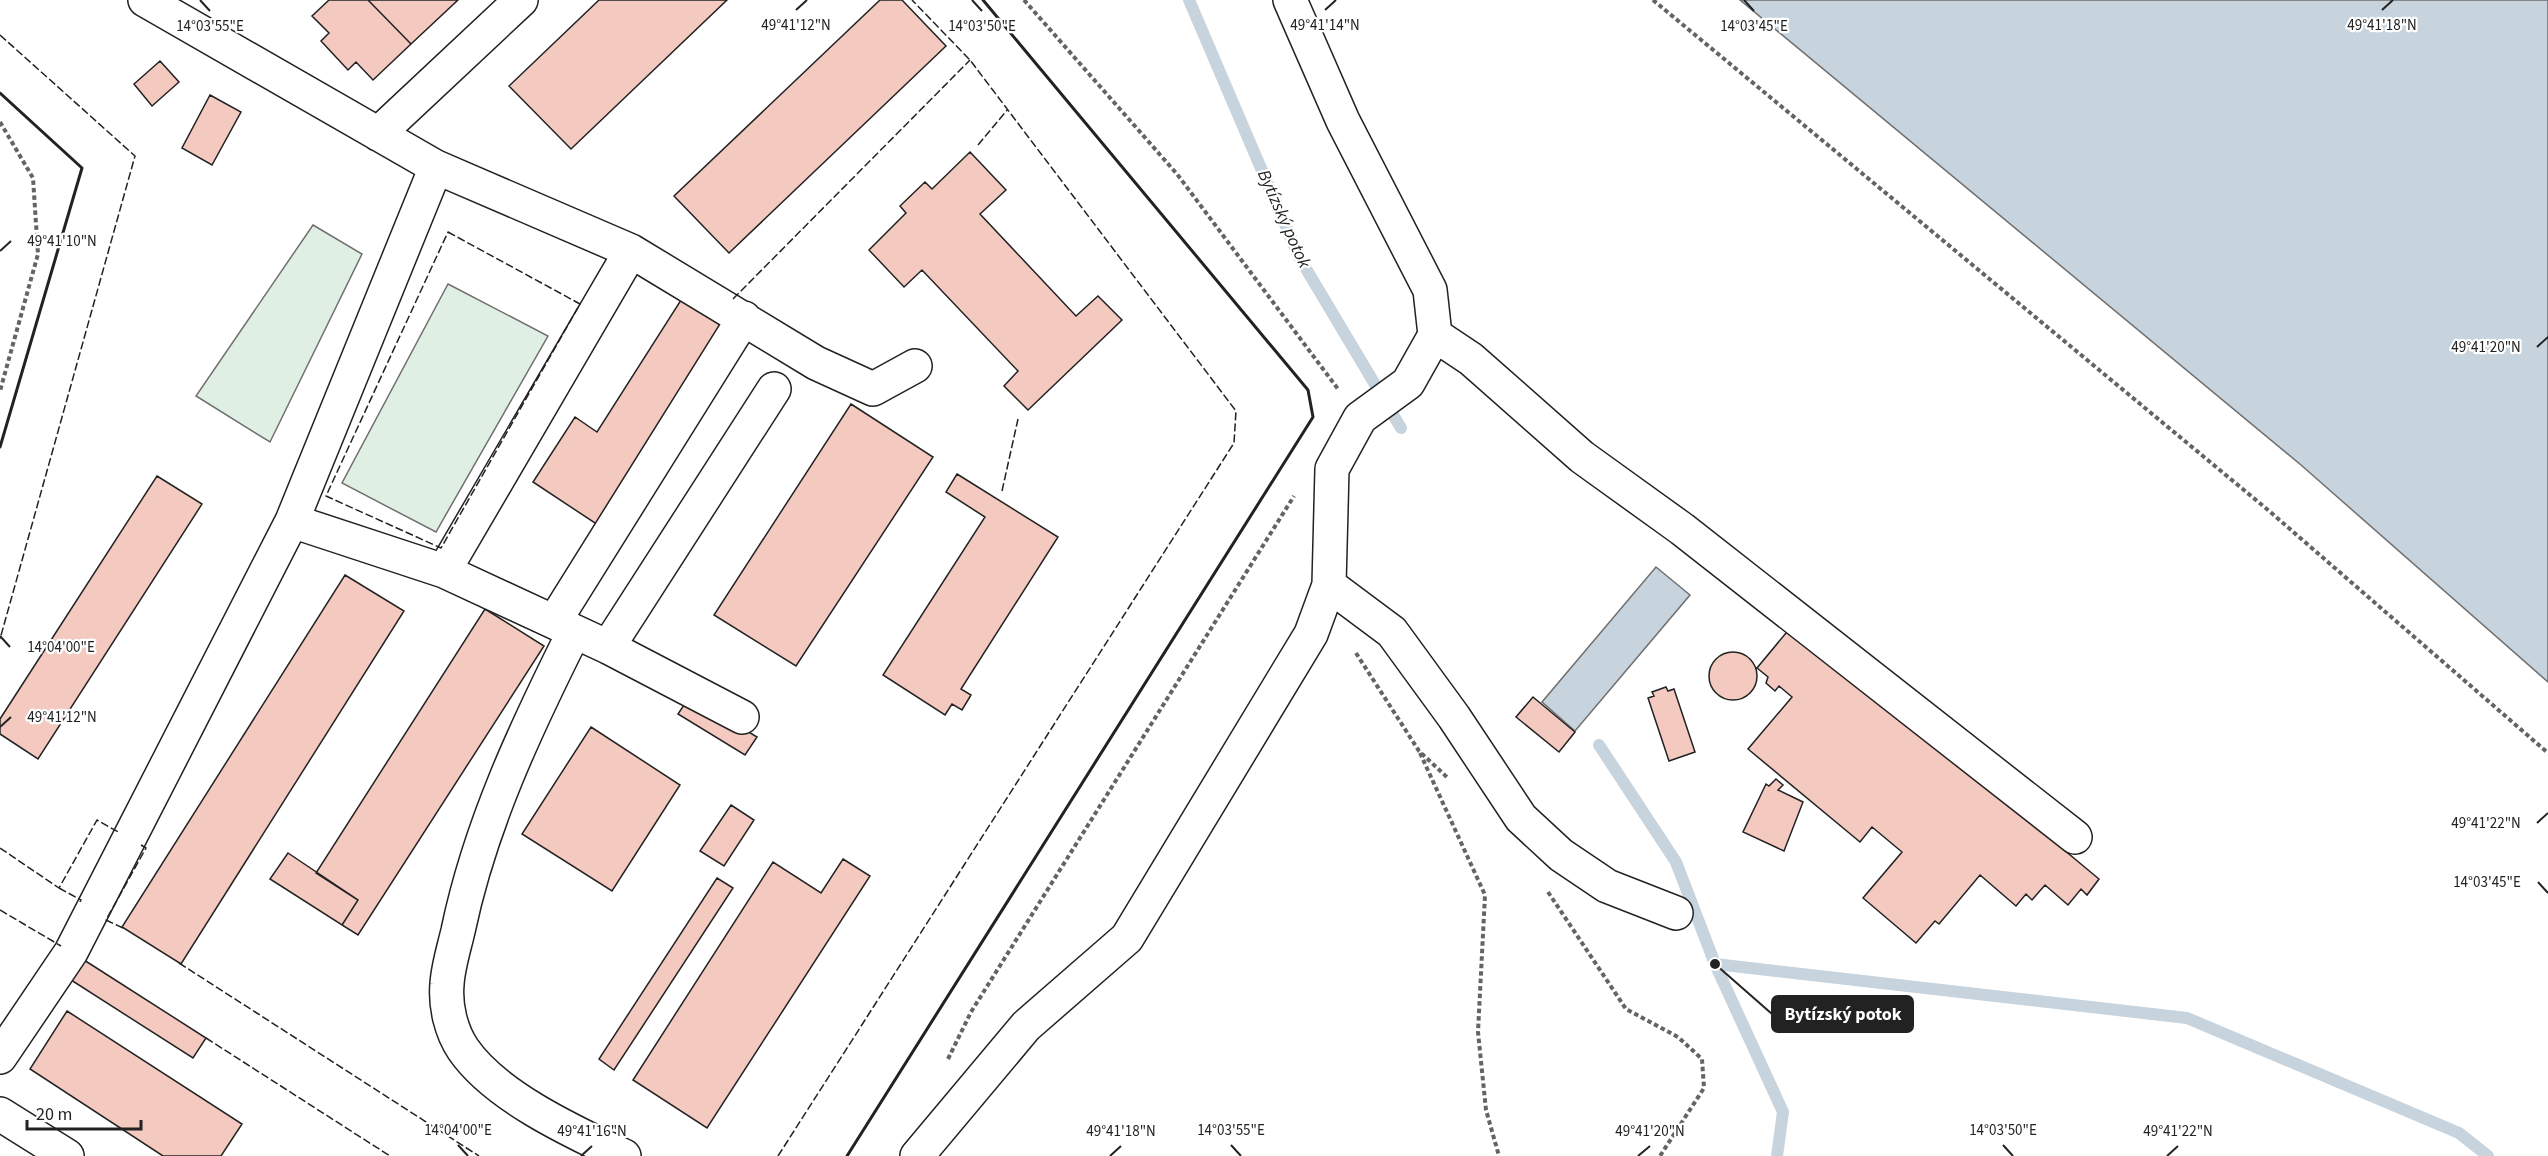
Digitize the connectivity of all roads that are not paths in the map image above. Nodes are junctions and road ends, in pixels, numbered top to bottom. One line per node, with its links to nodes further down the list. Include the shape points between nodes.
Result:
1 (145, 0): 4 (lane)
2 (521, 0): 5 (lane)
3 (1290, 0): 9 (lane, via 1343,122 1430,290)
4 (189, 11): 5 (lane)
5 (378, 134): 6 (lane)
6 (436, 167): 7 (lane); 12 (lane)
7 (631, 251): 8 (lane); 13 (lane)
8 (744, 318): 10 (lane, via 816,363 873,389); 15 (lane)
9 (1435, 335): 14 (lane, via 1408,383 1360,418 1332,469); 18 (lane, via 1471,359 1582,457 1682,528)
10 (915, 366)
11 (774, 389): 16 (lane)
12 (292, 521): 13 (lane); 20 (lane, via 71,952)
13 (444, 571): 15 (lane)
14 (1329, 585): 19 (lane, via 1392,633 1521,818 1561,855 1606,886); 24 (lane, via 1311,634 1127,938 1026,1026)
15 (564, 627): 16 (lane); 23 (lane, via 469,879 447,984 449,1016 462,1048 486,1076 514,1097)
16 (608, 647): 17 (lane)
17 (742, 717)
18 (2075, 837)
19 (1676, 913)
20 (0, 1057)
21 (0, 1114): 22 (lane)
22 (67, 1156)
23 (624, 1156)
24 (917, 1156)

